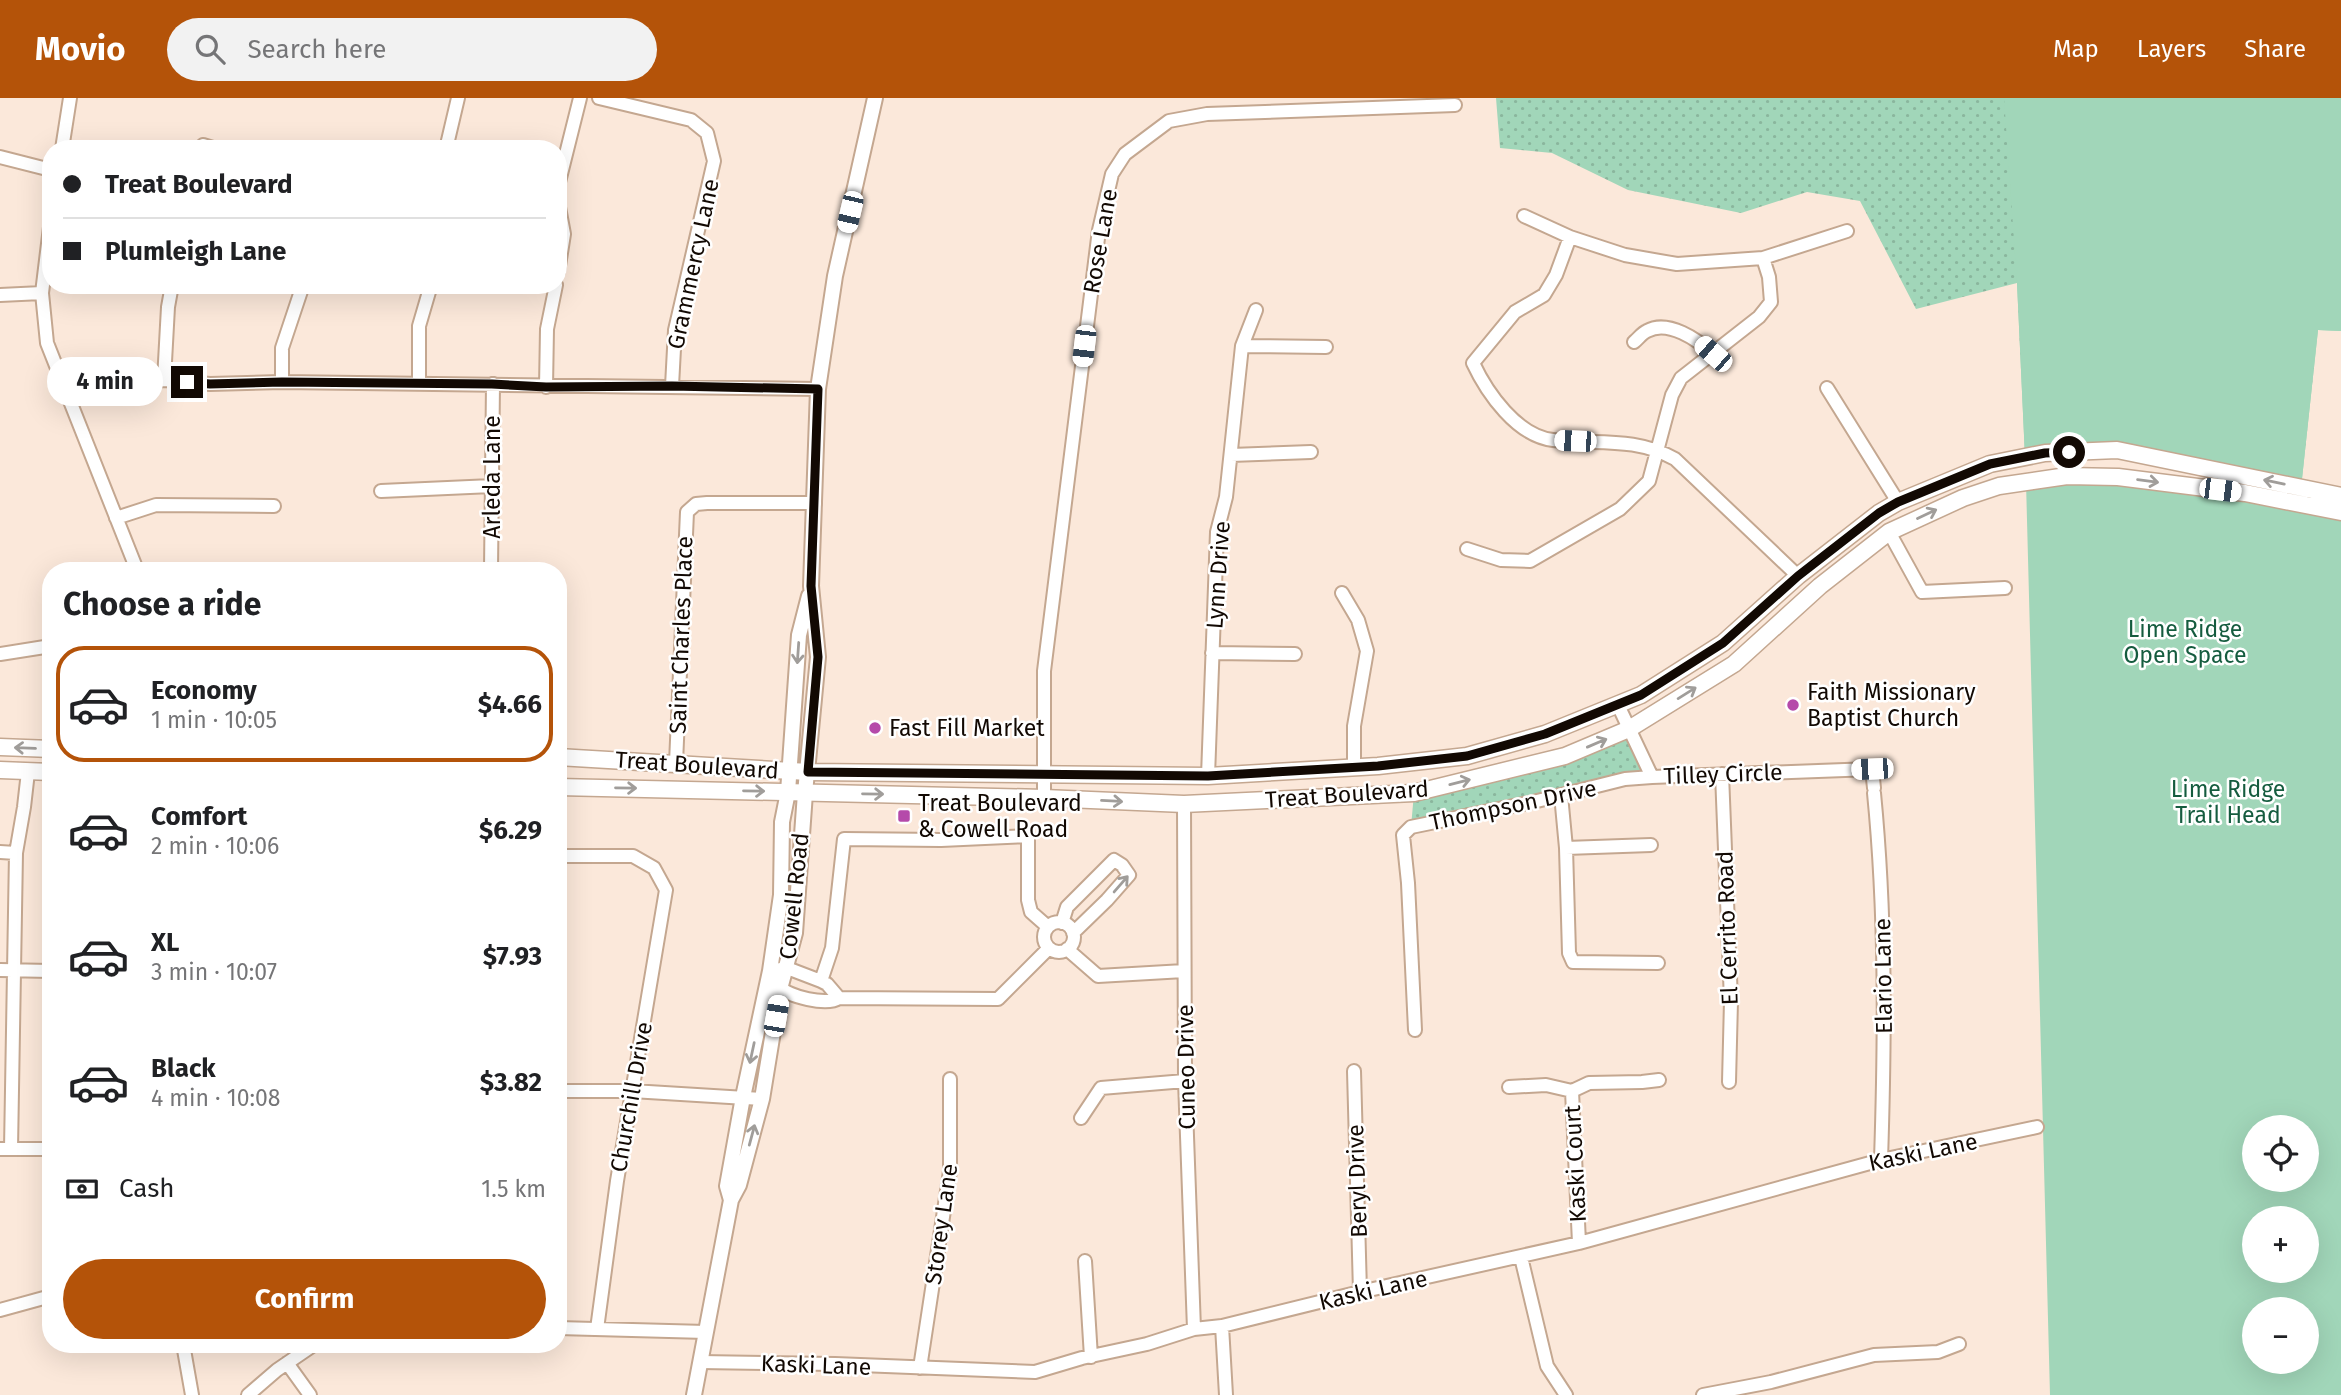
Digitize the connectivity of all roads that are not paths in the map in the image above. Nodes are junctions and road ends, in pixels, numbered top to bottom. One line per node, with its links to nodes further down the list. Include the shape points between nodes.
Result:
1 (70, 98): 7 (street)
2 (458, 98): 8 (street)
3 (580, 98): 9 (street)
4 (599, 98): 32 (street, Grammercy Lane, via 691,120 707,133 715,161 675,330)
5 (875, 98): 35 (street, Cowell Road, via 835,276)
6 (1455, 105): 75 (street, Rose Lane, via 1206,114 1169,121 1125,154 1112,174 1099,230 1044,671)
7 (63, 140)
8 (448, 140)
9 (567, 150)
10 (0, 157): 11 (street)
11 (42, 168)
12 (1524, 216): 14 (street)
13 (1847, 231): 15 (street)
14 (1570, 237): 15 (street, via 1625,255 1677,264); 37 (street, via 1544,295 1515,312 1474,363 1483,382 1525,430 1550,440 1626,442)
15 (1763, 258): 27 (street, via 1771,302)
16 (42, 293): 22 (street)
17 (42, 294): 36 (street, via 47,343)
18 (170, 294): 28 (street)
19 (300, 294): 29 (street, via 282,348)
20 (428, 294): 30 (street, via 419,326)
21 (554, 294): 33 (street, via 547,329)
22 (0, 295)
23 (1256, 310): 25 (street, Lynn Drive)
24 (1634, 342): 27 (street, via 1656,328 1680,331)
25 (1242, 346): 26 (street); 39 (street, Lynn Drive)
26 (1326, 347)
27 (1713, 354): 37 (street, via 1681,378)
28 (164, 380): 29 (street); 36 (street, via 117,382)
29 (282, 382): 30 (street)
30 (419, 384): 31 (street)
31 (492, 384): 33 (street); 40 (street, Arleda Lane)
32 (672, 386): 33 (street); 35 (street)
33 (546, 387)
34 (1827, 388): 43 (street)
35 (818, 389): 44 (street, Cowell Road)
36 (67, 397): 47 (street)
37 (1658, 450): 49 (street, via 1649,481 1620,509 1530,561 1501,560); 52 (street, via 1687,469)
38 (1311, 452): 39 (street)
39 (1231, 455): 58 (street, Lynn Drive, via 1217,532)
40 (492, 486): 41 (street); 51 (street, Arleda Lane)
41 (381, 491)
42 (2341, 496): 43 (main road, Treat Boulevard, one-way to 43, via 2117,450 2045,453 1990,464)
43 (1898, 502): 52 (main road, Treat Boulevard)
44 (815, 503): 53 (street, Cowell Road); 66 (street, Saint Charles Place, via 707,503 696,504 687,512)
45 (274, 506): 47 (street, via 156,505)
46 (2341, 512): 48 (main road, Treat Boulevard, one-way to 46, via 1999,486 2067,476 2118,477)
47 (116, 518): 50 (street)
48 (1886, 535): 52 (main road, via 1852,546 1807,579); 54 (street, via 1922,592); 57 (main road, Treat Boulevard, via 1820,586)
49 (1467, 549)
50 (134, 562)
51 (491, 562)
52 (1798, 576): 57 (main road, via 1793,598 1760,628); 61 (main road, Treat Boulevard, via 1723,643)
53 (811, 586): 70 (street, Cowell Road, one-way to 70, via 799,635); 73 (street, Cowell Road, via 818,657)
54 (2004, 587)
55 (1342, 593): 67 (street, via 1358,620 1367,651 1354,726)
56 (42, 647): 59 (street)
57 (1750, 650): 62 (main road, Treat Boulevard, one-way to 57)
58 (1212, 653): 60 (street, Lynn Drive); 76 (street, Lynn Drive)
59 (0, 654)
60 (1295, 654)
61 (1618, 705): 62 (street, Tilley Circle); 67 (main road, Treat Boulevard, via 1545,734 1467,756)
62 (1629, 729): 77 (street, Tilley Circle); 82 (main road, Treat Boulevard, one-way to 62, via 1415,793 1565,756)
63 (0, 747): 64 (main road, one-way to 63)
64 (42, 749)
65 (567, 757): 66 (main road, Treat Boulevard)
66 (676, 763): 70 (main road, Treat Boulevard)
67 (1354, 768): 76 (main road, Treat Boulevard)
68 (1872, 769): 74 (street, Tilley Circle); 119 (street, Elario Lane, via 1880,855 1885,1028)
69 (0, 770): 71 (main road)
70 (789, 771): 73 (main road, Treat Boulevard); 79 (street, Cowell Road)
71 (28, 772): 72 (main road); 86 (street)
72 (42, 772)
73 (808, 772): 75 (main road, Treat Boulevard); 79 (street, Cowell Road)
74 (1722, 774): 77 (street, Tilley Circle); 108 (street, El Cerrito Road, via 1731,1001)
75 (1043, 775): 76 (main road, Treat Boulevard); 81 (street, Rose Lane)
76 (1208, 776)
77 (1652, 777): 80 (street, Thompson Drive)
78 (567, 787): 79 (main road, Treat Boulevard, one-way to 79)
79 (796, 793): 81 (main road, Treat Boulevard, one-way to 81); 94 (street, Cowell Road, via 795,933); 98 (street, Cowell Road, via 782,822 781,895)
80 (1562, 795): 84 (street); 103 (street, Thompson Drive, via 1411,827 1403,835)
81 (1044, 798): 82 (main road, Treat Boulevard, one-way to 82)
82 (1184, 804): 99 (street, Cuneo Drive)
83 (1651, 845): 84 (street)
84 (1566, 848): 93 (street, via 1573,962)
85 (0, 852): 86 (street)
86 (16, 853): 96 (street)
87 (567, 856): 111 (street, Churchill Drive, via 633,856 654,868 666,890)
88 (1062, 923): 89 (street); 90 (street); 90 (street, one-way to 88, via 1129,875 1122,864 1114,860 1067,907)
89 (1048, 927): 91 (street, via 1044,940); 100 (street, via 1031,912 1028,901 1028,836 844,839 832,948)
90 (1073, 933): 92 (street)
91 (1049, 948): 92 (street); 102 (street, via 998,999)
92 (1067, 949): 99 (street, via 1098,976)
93 (1658, 963)
94 (787, 968): 98 (street); 100 (street); 101 (street, Cowell Road)
95 (0, 970): 96 (street)
96 (15, 970): 97 (street); 117 (street)
97 (42, 971)
98 (770, 971): 101 (street); 113 (street, Cowell Road, one-way to 113)
99 (1184, 971): 107 (street, Cuneo Drive)
100 (821, 981): 102 (street)
101 (780, 989): 102 (street, via 820,1002); 114 (street, Cowell Road)
102 (839, 998)
103 (1415, 1030)
104 (1354, 1071): 124 (street, Beryl Drive)
105 (950, 1079): 138 (street, Storey Lane, via 950,1171)
106 (1659, 1080): 112 (street, Kaski Court, via 1589,1083)
107 (1185, 1081): 115 (street, via 1101,1088); 130 (street, Cuneo Drive)
108 (1729, 1082)
109 (1509, 1087): 112 (street, via 1546,1085)
110 (567, 1091): 111 (street)
111 (632, 1091): 113 (street); 129 (street, Churchill Drive)
112 (1572, 1091): 121 (street, Kaski Court)
113 (743, 1097): 114 (street); 120 (street, Cowell Road, via 727,1186)
114 (762, 1099): 120 (street, Cowell Road, one-way to 114)
115 (1080, 1118)
116 (2037, 1127): 119 (street, Kaski Lane)
117 (6, 1149): 118 (street)
118 (42, 1149)
119 (1881, 1160): 121 (street, Kaski Lane)
120 (732, 1200): 131 (street, Cowell Road)
121 (1579, 1242): 122 (street, Kaski Lane)
122 (1521, 1257): 124 (street, Kaski Lane); 144 (street, via 1547,1366)
123 (1085, 1261): 135 (street)
124 (1360, 1292): 127 (street, Kaski Lane)
125 (42, 1298): 126 (street)
126 (0, 1310)
127 (1222, 1326): 130 (street, Kaski Lane); 143 (street)
128 (567, 1328): 129 (street)
129 (597, 1329): 131 (street)
130 (1194, 1329): 135 (street, Kaski Lane)
131 (706, 1332): 136 (street, Cowell Road)
132 (1959, 1344): 145 (street, via 1938,1352 1874,1355)
133 (185, 1353): 139 (street)
134 (302, 1353): 137 (street)
135 (1091, 1357): 138 (street, Kaski Lane, via 1035,1372)
136 (700, 1362): 138 (street, Kaski Lane); 142 (street, Cowell Road)
137 (287, 1363): 140 (street); 141 (street)
138 (920, 1368)
139 (192, 1395)
140 (248, 1395)
141 (310, 1395)
142 (694, 1395)
143 (1226, 1395)
144 (1566, 1395)
145 (1703, 1395)

